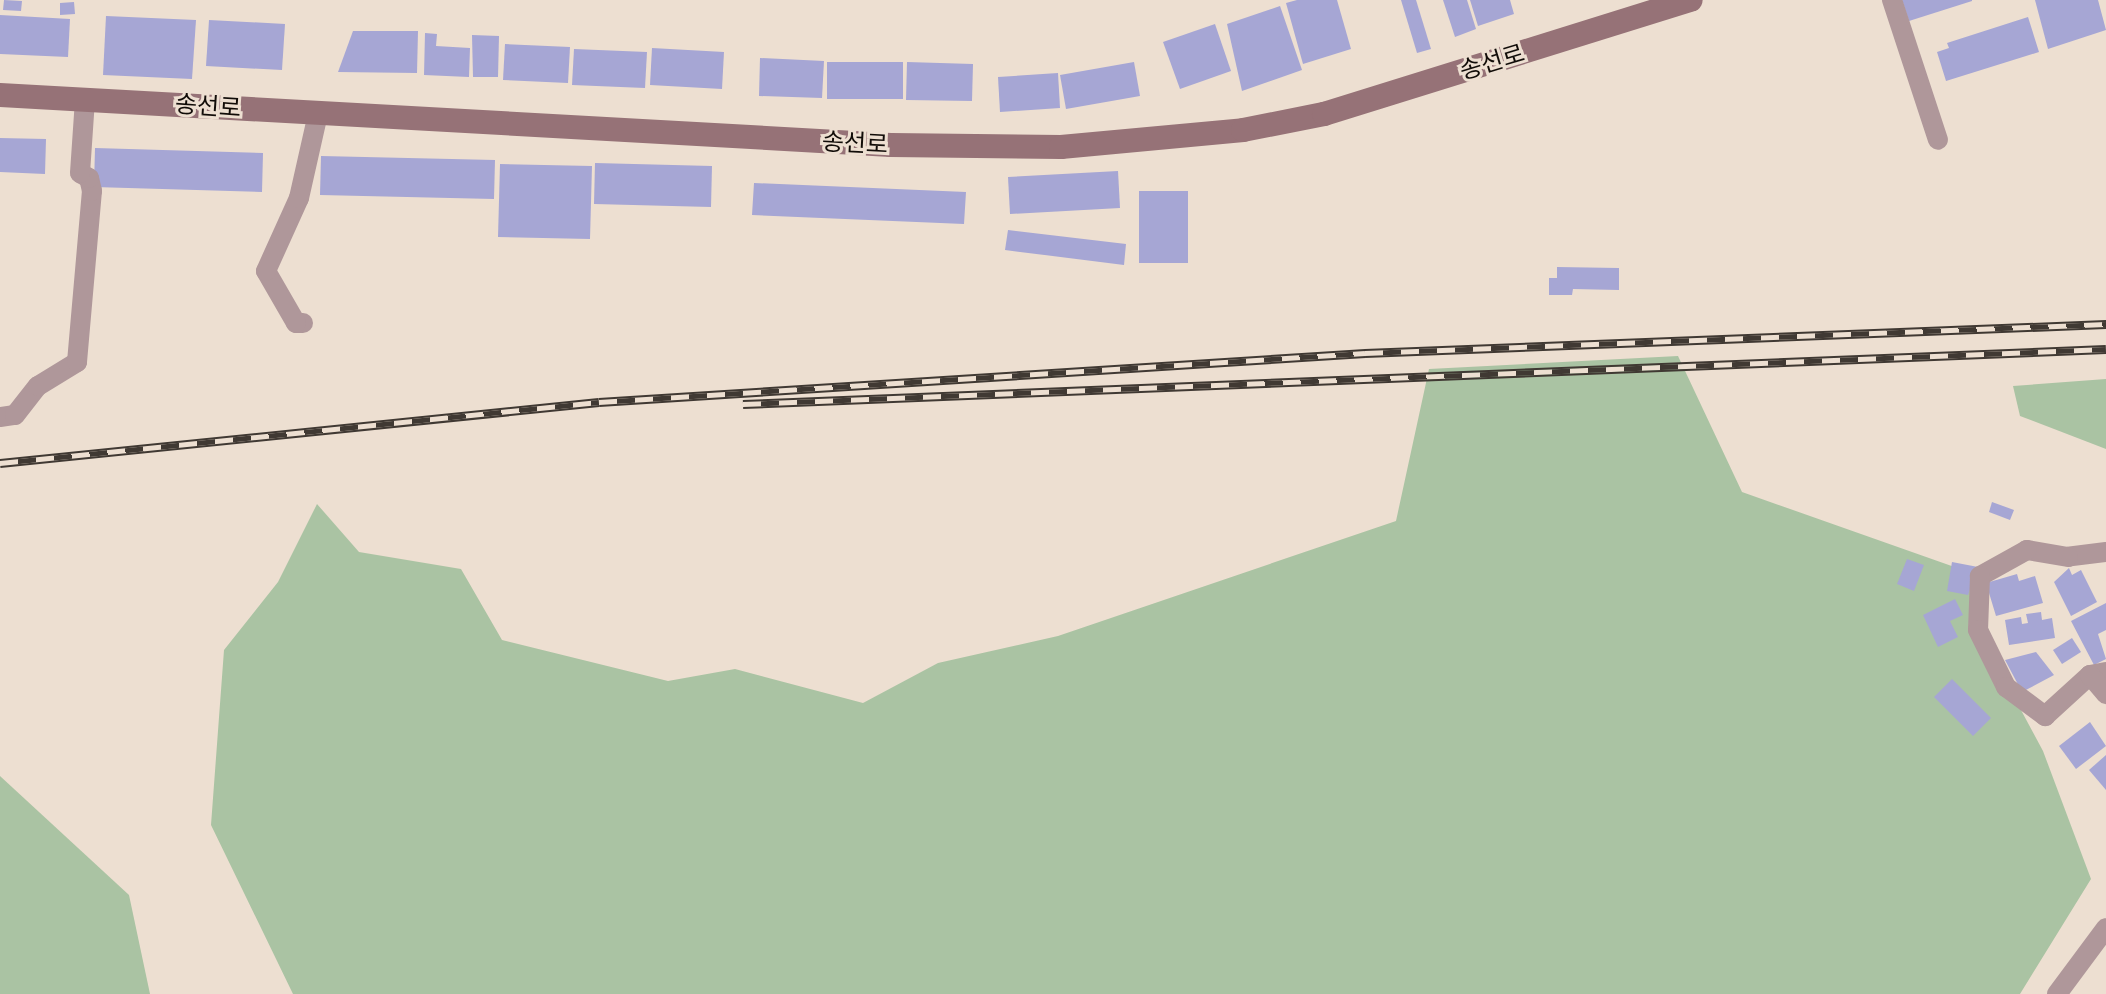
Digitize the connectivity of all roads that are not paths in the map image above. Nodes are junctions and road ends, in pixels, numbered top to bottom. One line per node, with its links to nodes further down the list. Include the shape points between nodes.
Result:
1 (1691, 0): 5 (main road, 송선로, via 1324,114 1153,140 1061,147 891,145)
2 (1892, 0): 6 (street)
3 (0, 95): 4 (main road, 송선로)
4 (85, 99): 5 (main road, 송선로); 8 (street, via 80,173 89,178 92,191 77,362 38,386 15,415)
5 (318, 114): 7 (street, via 299,198 266,271 296,323)
6 (1938, 140)
7 (303, 323)
8 (0, 417)
9 (2106, 552): 10 (street, via 2068,557 2027,550 1980,576 1978,630 2006,687 2045,716)
10 (2098, 674): 11 (street)
11 (2106, 694)
12 (2106, 928): 13 (street)
13 (2057, 994)

